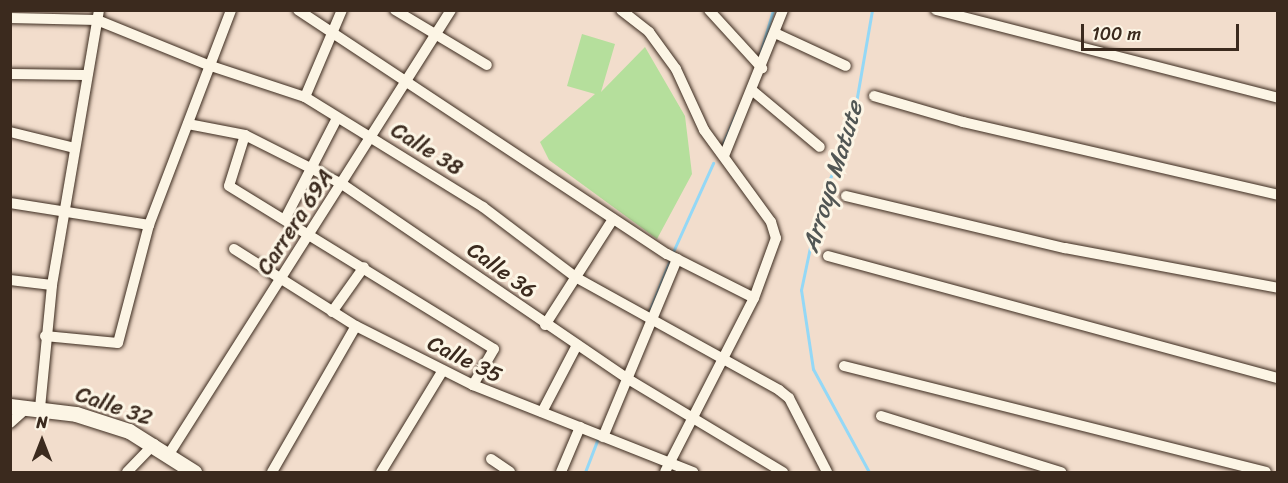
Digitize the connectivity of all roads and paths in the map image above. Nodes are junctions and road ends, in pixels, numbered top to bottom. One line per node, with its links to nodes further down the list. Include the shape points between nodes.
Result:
1 (231, 10): 15 (street)
2 (298, 10): 12 (street)
3 (342, 10): 12 (street)
4 (394, 10): 14 (street)
5 (451, 10): 14 (street, Carrera 69A)
6 (621, 10): 33 (street, via 649,32 676,69 704,130)
7 (709, 10): 18 (street)
8 (783, 10): 13 (street)
9 (936, 10): 25 (street)
10 (98, 15): 11 (street, Calle 38); 15 (street, Calle 38); 20 (street)
11 (10, 18)
12 (333, 31): 21 (street); 24 (street)
13 (775, 33): 17 (street); 18 (street)
14 (435, 36): 16 (street); 21 (street, Carrera 69A)
15 (208, 65): 24 (street, Calle 38); 27 (street)
16 (487, 66)
17 (846, 66)
18 (762, 68): 22 (street)
19 (10, 74): 20 (street)
20 (85, 75): 32 (street)
21 (407, 85): 30 (street, Carrera 69A); 41 (street)
22 (753, 91): 31 (street); 33 (street)
23 (874, 96): 36 (street, via 963,122)
24 (305, 97): 26 (street, Calle 38)
25 (1278, 98)
26 (337, 118): 30 (street, Calle 38); 34 (street)
27 (188, 124): 29 (street, Calle 36); 42 (street)
28 (10, 132): 32 (street)
29 (245, 135): 34 (street, Calle 36); 40 (street, via 229,186)
30 (373, 139): 35 (street, Carrera 69A); 48 (street, Calle 38, via 483,207)
31 (820, 147)
32 (74, 148): 39 (street)
33 (724, 156): 53 (street, via 771,222 776,238)
34 (310, 170): 35 (street, Calle 36); 40 (street)
35 (342, 184): 43 (street, Carrera 69A); 56 (street, Calle 36)
36 (1278, 195)
37 (846, 196): 52 (street, via 1065,248)
38 (10, 203): 39 (street)
39 (65, 212): 42 (street); 51 (street)
40 (286, 217): 43 (street)
41 (613, 219): 46 (street); 48 (street)
42 (149, 225): 58 (street, via 118,343 104,345)
43 (312, 232): 47 (street); 49 (street, Carrera 69A)
44 (234, 249): 49 (street, Calle 35)
45 (828, 256): 64 (street)
46 (673, 257): 53 (street); 55 (street)
47 (364, 267): 54 (street); 65 (street, via 494,349)
48 (577, 278): 55 (street, Calle 38); 56 (street)
49 (282, 279): 54 (street, Calle 35); 75 (street, Carrera 69A)
50 (10, 280): 51 (street)
51 (52, 285): 58 (street)
52 (1278, 288)
53 (754, 298): 60 (street)
54 (332, 312): 57 (street, Calle 35)
55 (647, 318): 60 (street, Calle 38); 63 (street)
56 (545, 325): 59 (street, Calle 36)
57 (356, 326): 62 (street, Calle 35); 80 (street)
58 (45, 336): 67 (street)
59 (577, 345): 63 (street, Calle 36); 68 (street)
60 (724, 360): 70 (street); 87 (street, Calle 38, via 789,398)
61 (844, 366): 89 (street)
62 (442, 370): 65 (street, Calle 35); 81 (street)
63 (624, 377): 70 (street, Calle 36); 73 (street)
64 (1278, 378)
65 (473, 385): 68 (street, Calle 35)
66 (10, 406): 67 (street, Calle 32)
67 (34, 408): 71 (street); 74 (street, Calle 32, via 87,417)
68 (542, 412): 72 (street, Calle 35)
69 (880, 416): 88 (street)
70 (692, 421): 77 (street); 86 (street, Calle 36)
71 (10, 423)
72 (580, 427): 73 (street, Calle 35); 83 (street)
73 (600, 435): 77 (street, Calle 35)
74 (154, 444): 75 (street, Calle 32); 78 (street)
75 (169, 454): 79 (street, Calle 32)
76 (490, 459): 82 (street)
77 (670, 460): 84 (street); 85 (street, Calle 35)
78 (127, 472)
79 (194, 472)
80 (272, 472)
81 (381, 472)
82 (510, 472)
83 (561, 472)
84 (665, 472)
85 (693, 472)
86 (783, 472)
87 (827, 472)
88 (1061, 472)
89 (1266, 472)

